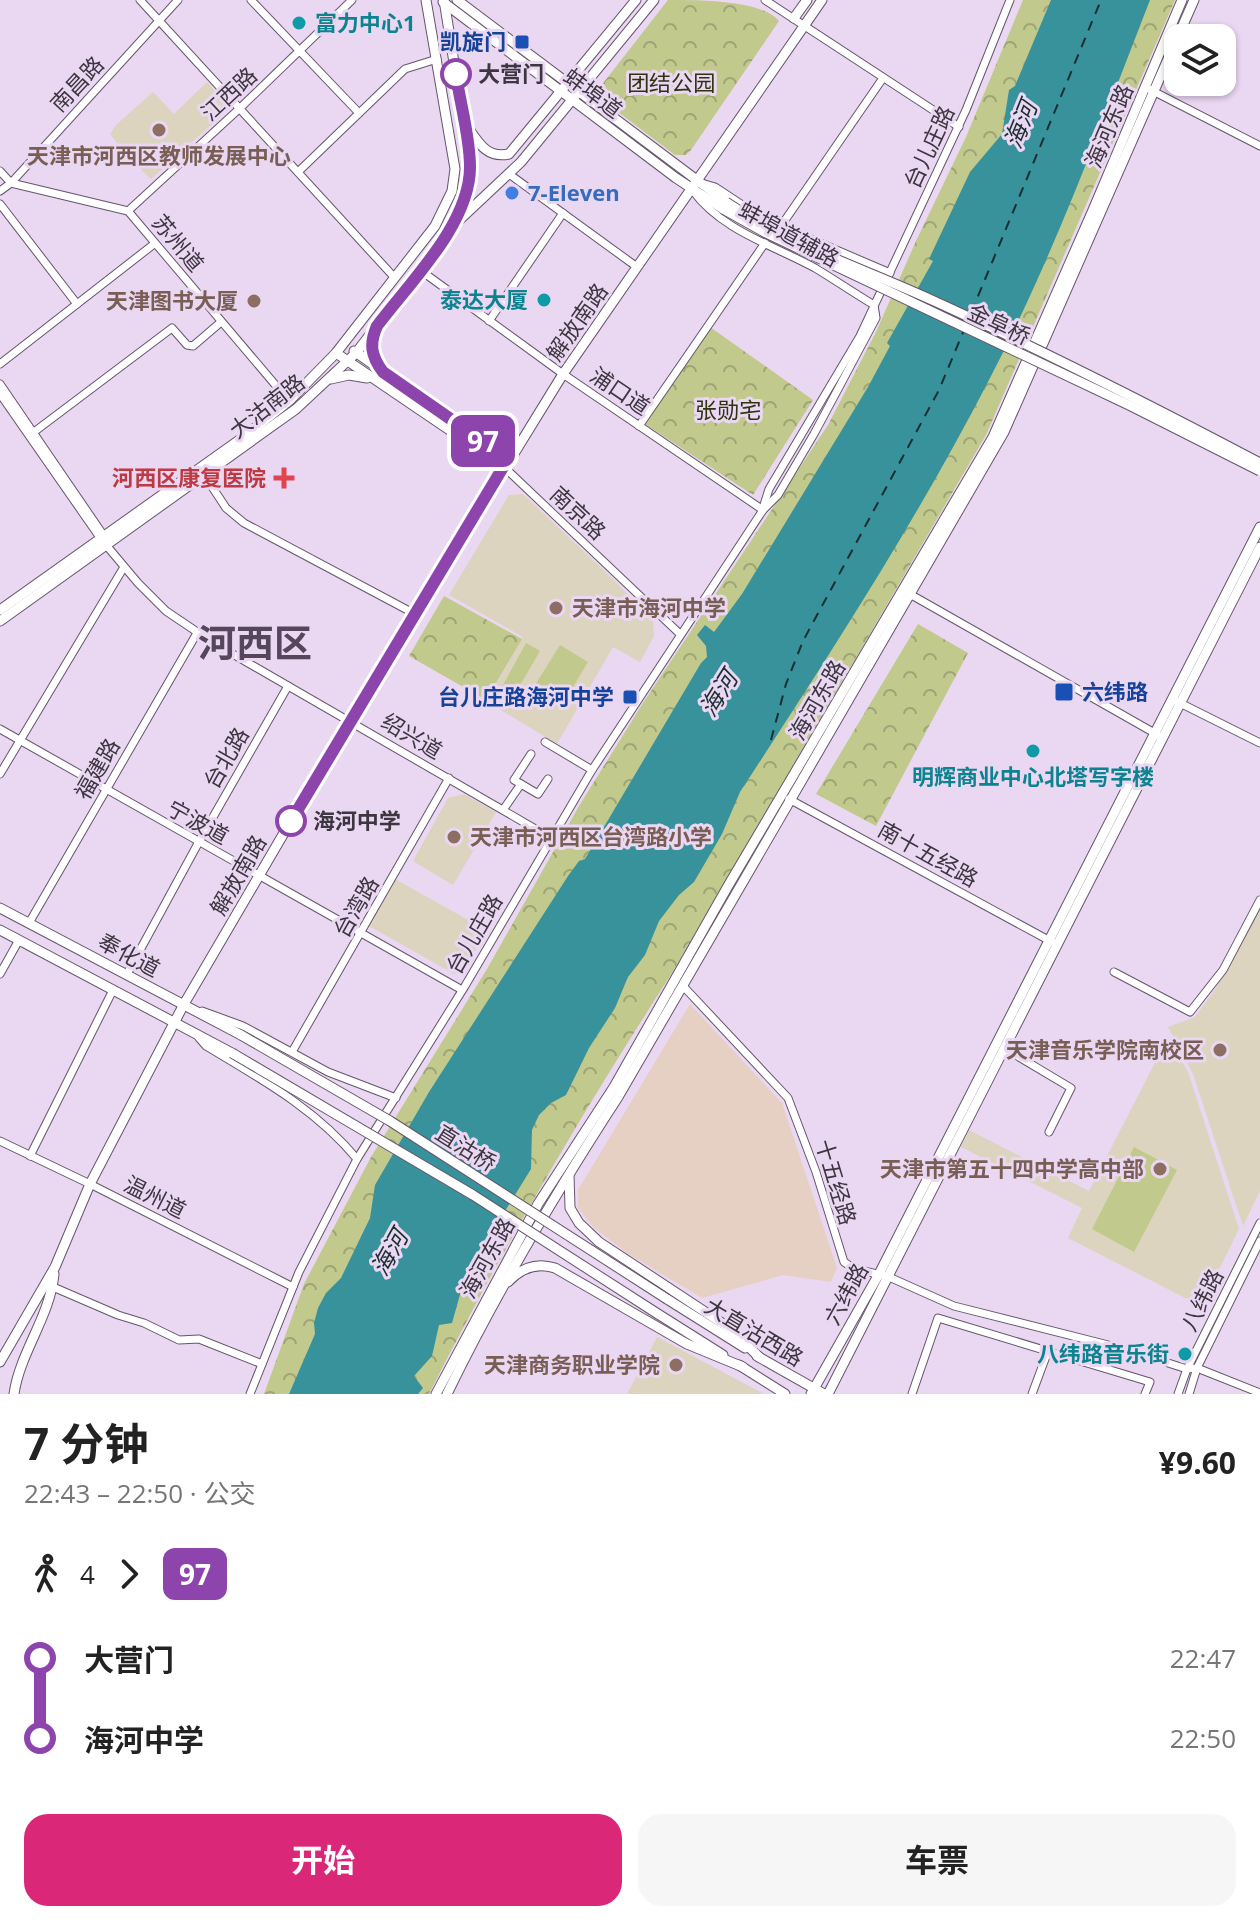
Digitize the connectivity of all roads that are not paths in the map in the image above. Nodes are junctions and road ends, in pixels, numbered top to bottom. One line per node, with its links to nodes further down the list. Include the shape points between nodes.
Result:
1 (140, 0): 17 (street)
2 (178, 0): 17 (street, 南昌路)
3 (251, 0): 19 (street)
4 (352, 0): 19 (street, 江西路)
5 (426, 0): 20 (main road)
6 (636, 0): 21 (main road)
7 (654, 0): 26 (main road)
8 (765, 0): 16 (street)
9 (807, 0): 16 (main road)
10 (822, 0): 18 (main road, 解放南路)
11 (1010, 0): 30 (street, 台儿庄路)
12 (1182, 0): 25 (main road, 海河东路)
13 (1194, 0): 25 (main road, 海河东路)
14 (443, 1): 24 (main road, 蚌埠道); 29 (main road)
15 (460, 2): 22 (main road, 蚌埠道)
16 (794, 18): 18 (street)
17 (159, 21): 27 (street); 35 (street, 南昌路)
18 (804, 25): 23 (street); 36 (main road, 解放南路)
19 (300, 51): 27 (street, 江西路); 28 (street)
20 (437, 59): 28 (street, via 405,69); 49 (main road, via 453,145 452,191 435,226)
21 (587, 61): 22 (main road, via 570,71); 24 (main road)
22 (550, 70): 24 (main road, 蚌埠道)
23 (883, 78): 30 (street); 42 (street)
24 (566, 88): 26 (main road, 蚌埠道); 29 (main road, via 509,154 488,153)
25 (1150, 90): 31 (street); 79 (main road, 海河东路, via 1004,432)
26 (576, 96): 34 (main road); 36 (main road, 蚌埠道); 36 (main road, 蚌埠道, via 671,174)
27 (239, 109): 33 (street); 40 (street, 江西路)
28 (359, 113): 33 (street)
29 (463, 120): 43 (main road, via 469,176)
30 (959, 127): 48 (street, 台儿庄路)
31 (1260, 146)
32 (0, 171): 35 (street)
33 (298, 172): 49 (street)
34 (509, 174): 41 (street); 43 (main road)
35 (11, 183): 37 (street, 南昌路); 40 (street, 苏州道)
36 (693, 183): 39 (main road, 蚌埠道); 42 (street, 蚌埠道, via 715,187); 44 (street, 蚌埠道辅路, via 706,207); 46 (main road, 解放南路)
37 (0, 191)
38 (0, 204): 50 (street)
39 (724, 206): 71 (main road, 金阜桥, bridge, via 936,301); 72 (main road, 金阜桥, bridge, via 766,233)
40 (128, 211): 45 (street, 苏州道)
41 (563, 213): 46 (street); 53 (street)
42 (781, 226): 48 (street, 蚌埠道)
43 (451, 227): 47 (main road)
44 (765, 243): 51 (street, 蚌埠道辅路); 68 (street)
45 (154, 244): 50 (street); 54 (street, 苏州道)
46 (637, 267): 62 (main road, 解放南路)
47 (420, 270): 53 (street, 浦口道); 55 (main road)
48 (890, 273): 51 (street, 台儿庄路)
49 (394, 277): 52 (main road)
50 (77, 304): 59 (street)
51 (874, 305): 74 (street, 台儿庄路, via 769,489)
52 (364, 316): 56 (main road); 58 (main road)
53 (489, 321): 62 (street, 浦口道)
54 (221, 322): 67 (street, 苏州道); 69 (street, via 193,346 172,328)
55 (377, 326): 58 (main road); 61 (main road, via 372,353)
56 (344, 343): 57 (main road); 58 (main road, 南京路)
57 (336, 353): 58 (main road, 南京路); 60 (main road, 大沽南路)
58 (351, 357): 60 (main road); 61 (main road, 南京路); 63 (main road, 南京路); 64 (main road, 大沽南路)
59 (0, 364)
60 (320, 370): 67 (main road, 大沽南路)
61 (383, 372): 70 (main road, 南京路)
62 (563, 374): 68 (street, 浦口道); 70 (main road, 解放南路)
63 (374, 380): 64 (main road, via 349,375); 70 (main road, 南京路)
64 (327, 382): 73 (main road, 大沽南路, via 283,419)
65 (0, 384): 69 (street, 绍兴道)
66 (0, 394): 76 (street, 绍兴道)
67 (289, 401): 73 (main road, 大沽南路)
68 (639, 426): 74 (street, 浦口道)
69 (34, 432): 76 (street, 绍兴道)
70 (506, 463): 81 (main road, 解放南路); 84 (street, 南京路)
71 (1260, 463)
72 (1260, 471)
73 (202, 472): 76 (main road, 大沽南路); 81 (street, via 226,508 244,523)
74 (763, 510): 84 (street, 台儿庄路)
75 (1260, 527): 86 (main road, 六纬路)
76 (105, 540): 78 (street, 绍兴道); 80 (main road, 大沽南路); 82 (main road, 大沽南路)
77 (1260, 547): 86 (main road, 六纬路)
78 (124, 567): 83 (street, 绍兴道, via 166,611); 90 (street)
79 (907, 592): 89 (street); 100 (main road, 海河东路)
80 (0, 610)
81 (415, 614): 87 (main road, 解放南路)
82 (0, 621)
83 (197, 633): 85 (street, 绍兴道); 99 (street, 福建路)
84 (680, 634): 94 (street, 台儿庄路)
85 (288, 686): 87 (street, 绍兴道); 103 (street, 台北路)
86 (1176, 702): 89 (main road, 六纬路); 92 (street)
87 (350, 720): 96 (street, 绍兴道); 104 (main road, 解放南路)
88 (0, 729): 90 (street, 宁波道)
89 (1159, 735): 111 (main road, 六纬路)
90 (19, 740): 95 (street); 99 (street, 宁波道)
91 (545, 742): 94 (street)
92 (1260, 743)
93 (531, 754): 98 (street, via 514,780)
94 (592, 770): 102 (street, 台儿庄路)
95 (0, 774)
96 (449, 778): 101 (street, 绍兴道); 109 (street, 台湾路)
97 (548, 779): 98 (street, via 538,794)
98 (521, 784): 101 (street)
99 (106, 790): 103 (street, 宁波道); 107 (street, 福建路)
100 (786, 797): 111 (street, 南十五经路); 116 (main road, 海河东路); 156 (main road, 海河东路, via 614,1087 538,1204)
101 (503, 810): 102 (street, 绍兴道)
102 (551, 838): 118 (street, 台儿庄路)
103 (198, 843): 104 (street, 宁波道); 114 (street, 台北路)
104 (258, 876): 109 (street, 宁波道); 120 (main road, 解放南路)
105 (1260, 900): 112 (street, via 1223,970 1190,1012)
106 (0, 908): 107 (main road, 奉化道)
107 (29, 923): 114 (main road, 奉化道)
108 (0, 930): 110 (main road, 奉化道)
109 (362, 934): 118 (street, 宁波道); 126 (street, 台湾路)
110 (19, 940): 113 (street); 117 (main road, 奉化道)
111 (1054, 944): 125 (main road, 六纬路); 138 (main road, 六纬路)
112 (1114, 972)
113 (0, 974)
114 (127, 974): 115 (main road, 奉化道)
115 (144, 983): 119 (main road, via 150,995); 120 (main road, 奉化道)
116 (683, 986): 133 (main road, 海河东路); 138 (street, 十五经路, via 788,1098 844,1262)
117 (113, 990): 119 (main road, 奉化道); 131 (street)
118 (462, 990): 128 (street, 台儿庄路)
119 (136, 1002): 122 (main road, 奉化道)
120 (184, 1004): 121 (main road, 奉化道); 122 (main road, 解放南路)
121 (196, 1010): 124 (main road, 奉化道); 126 (street, via 221,1016)
122 (174, 1021): 123 (main road, 奉化道); 134 (main road, 解放南路)
123 (189, 1028): 127 (main road, 奉化道); 132 (street, via 206,1046 293,1098)
124 (241, 1035): 142 (main road, 直沽桥, bridge, via 390,1121)
125 (1004, 1048): 129 (street, via 1071,1088); 138 (main road, 六纬路)
126 (292, 1052): 128 (street)
127 (232, 1053): 143 (main road, 直沽桥, bridge, via 473,1195)
128 (396, 1098): 132 (street, 台儿庄路)
129 (1049, 1132)
130 (0, 1141): 131 (street, 温州道)
131 (30, 1156): 134 (street, 温州道)
132 (357, 1159): 140 (street, 台儿庄路)
133 (569, 1172): 141 (main road, 海河东路); 145 (main road, via 570,1208 599,1242 731,1329)
134 (90, 1184): 137 (main road, 解放南路); 140 (street, 温州道)
135 (1260, 1223): 150 (street, 八纬路)
136 (1260, 1241): 149 (street, 八纬路)
137 (55, 1267): 139 (main road); 146 (main road, 解放南路)
138 (884, 1276): 150 (street, 十五经路, via 954,1306); 151 (main road, 六纬路); 159 (main road, 六纬路)
139 (53, 1287): 147 (street, via 179,1340 199,1339); 154 (main road)
140 (293, 1287): 147 (street, 台儿庄路)
141 (501, 1290): 148 (main road, via 528,1267 545,1265 687,1344); 157 (main road, 海河东路)
142 (667, 1299): 145 (main road, 大直沽西路)
143 (658, 1314): 148 (main road, 大直沽西路)
144 (1048, 1351): 160 (street, via 938,1318); 161 (street); 162 (street, via 1150,1382)
145 (759, 1357): 151 (main road, 大直沽西路)
146 (0, 1362)
147 (262, 1364): 155 (street, 台儿庄路)
148 (743, 1367): 158 (main road, 大直沽西路)
149 (1197, 1368): 150 (street, 十五经路); 152 (street, 八纬路); 153 (street, 十五经路)
150 (1187, 1369): 152 (street); 163 (street, 八纬路)
151 (812, 1391): 159 (main road, 大直沽西路)
152 (1192, 1393)
153 (1260, 1393)
154 (14, 1394)
155 (250, 1394)
156 (436, 1394)
157 (447, 1394)
158 (785, 1394)
159 (826, 1394)
160 (912, 1394)
161 (1032, 1394)
162 (1145, 1394)
163 (1178, 1394)

